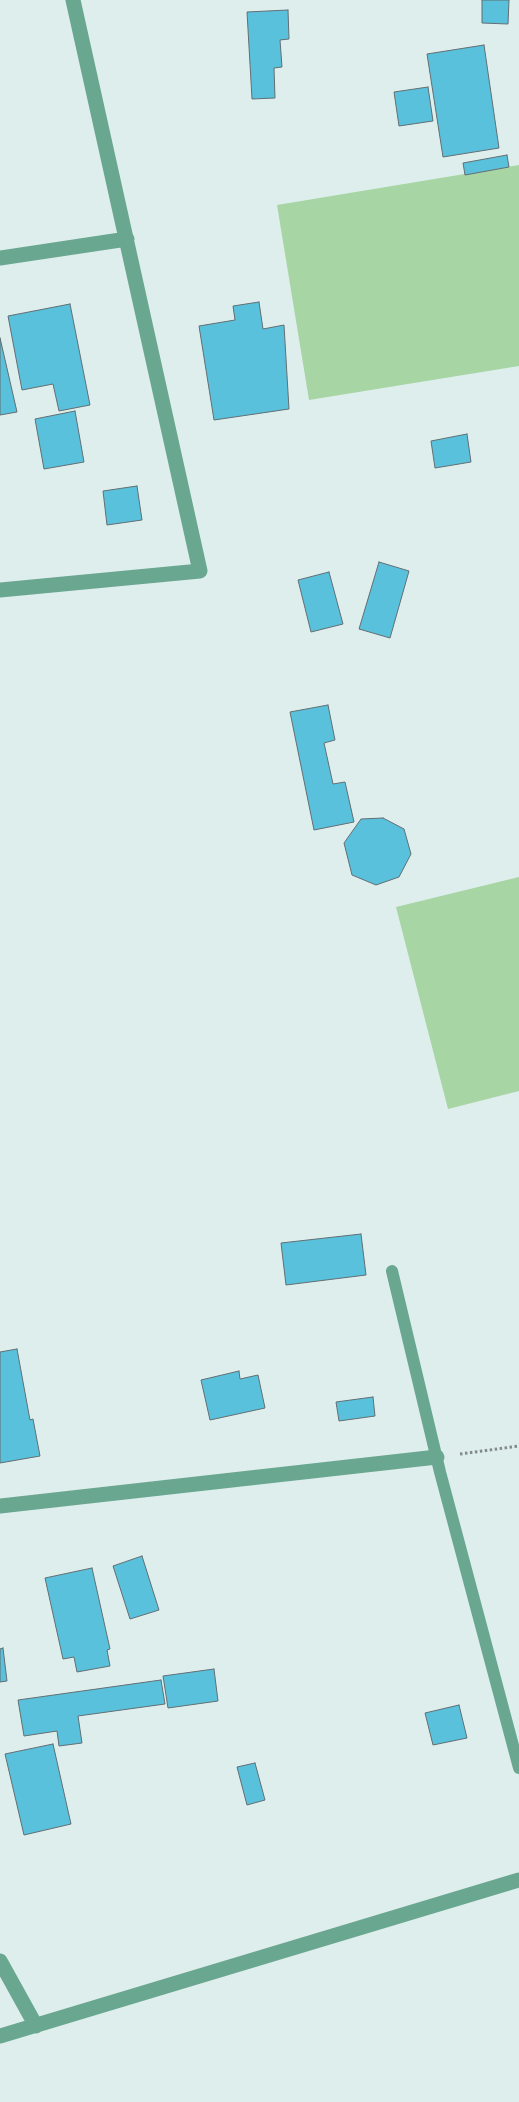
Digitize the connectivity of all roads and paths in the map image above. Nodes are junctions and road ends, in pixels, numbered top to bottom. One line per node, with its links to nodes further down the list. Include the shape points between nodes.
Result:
1 (73, 0): 2 (street)
2 (127, 240): 3 (street); 4 (street, via 200,571)
3 (0, 258)
4 (0, 590)
5 (392, 1271): 7 (lane)
6 (519, 1446): 7 (path)
7 (437, 1457): 8 (street); 9 (lane)
8 (0, 1506)
9 (519, 1768)
10 (519, 1880): 12 (street)
11 (0, 1961): 12 (street)
12 (36, 2026): 13 (street)
13 (0, 2036)

